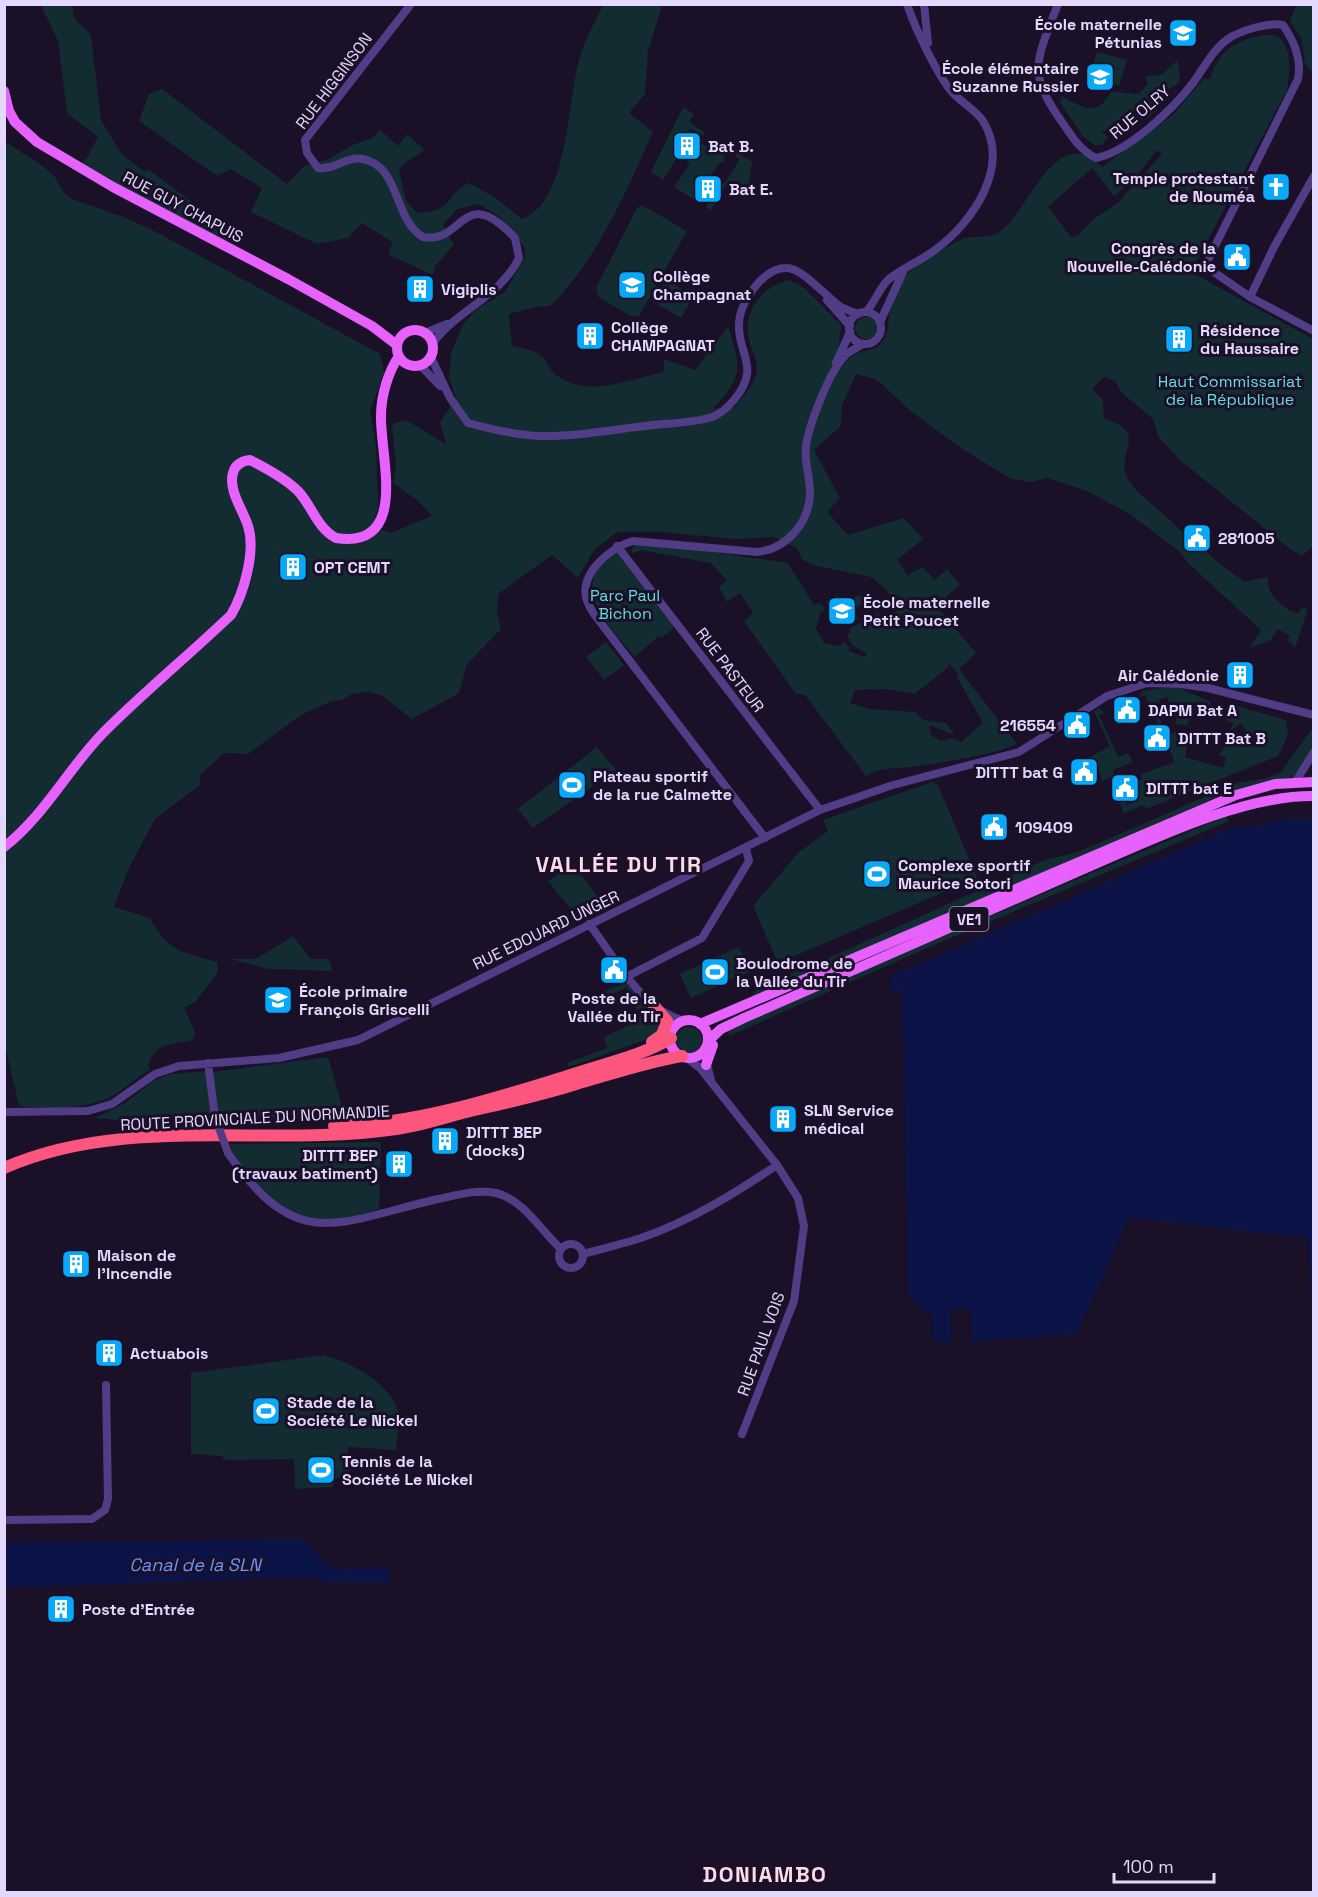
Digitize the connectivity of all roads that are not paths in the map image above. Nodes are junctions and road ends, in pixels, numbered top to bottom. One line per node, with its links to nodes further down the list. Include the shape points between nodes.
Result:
1 (411, 4): 14 (street, RUE HIGGINSON, via 305,140 306,148 318,168 360,159 380,167 407,221 423,237 438,237 464,217 484,214 515,238 519,258 515,266 503,282)
2 (907, 4): 5 (street)
3 (924, 4): 5 (street)
4 (1058, 4): 9 (street, RUE OLRY, via 1040,52 1036,70 1039,83 1075,141 1096,158 1120,148 1173,105 1230,38 1280,24 1290,34 1300,70 1298,79 1205,262 1207,270)
5 (929, 50): 8 (street, via 952,93 983,121 994,158 984,193 964,221 937,249)
6 (4, 91): 16 (main road, RUE GUY CHAPUIS, via 15,122 37,142)
7 (1314, 176): 11 (street)
8 (905, 268): 13 (street, via 886,282 875,303); 15 (street)
9 (1221, 278): 11 (street, via 1246,289); 12 (street)
10 (811, 283): 13 (street, via 841,306); 17 (street); 28 (street, via 794,269 786,268 765,276 757,286 739,324 747,376 733,401 713,417 539,436 468,423)
11 (1254, 284): 12 (street)
12 (1250, 297): 18 (street)
13 (862, 313): 15 (street, via 874,315); 17 (street)
14 (454, 321): 19 (street, RUE HIGGINSON); 21 (street, RUE HIGGINSON)
15 (880, 322): 22 (street, via 877,340)
16 (372, 327): 20 (main road, RUE GUY CHAPUIS); 23 (main road, RUE GUY CHAPUIS)
17 (850, 329): 22 (street, via 855,340); 26 (street)
18 (1314, 331)
19 (425, 333): 20 (main road, via 414,330); 21 (main road)
20 (404, 334): 23 (main road)
21 (433, 343): 24 (main road)
22 (863, 344): 26 (street, via 843,358)
23 (398, 350): 25 (main road); 27 (main road)
24 (431, 357): 25 (main road); 28 (street)
25 (414, 365): 27 (main road, via 400,370); 28 (street)
26 (832, 376): 29 (street, via 806,446 809,508 782,544 757,552 647,540)
27 (385, 388): 41 (main road, via 381,418 386,507 378,525 361,537 336,538 319,523 288,482 250,460 238,465 232,482 249,528 248,571 242,596 231,615 103,733 31,823)
28 (450, 398)
29 (617, 546): 39 (street, RUE PASTEUR); 40 (street, via 593,572 585,595 594,614)
30 (1257, 700): 31 (street, RUE EDOUARD UNGER); 32 (street, RUE EDOUARD UNGER); 39 (street, RUE EDOUARD UNGER, via 1181,684 1147,683 1107,696 1019,752 893,784)
31 (1314, 715)
32 (1314, 720)
33 (1314, 752): 35 (street)
34 (1314, 758): 35 (street)
35 (1298, 781): 36 (main road, VE1); 38 (main road, via 1295,788 1245,799); 49 (main road, VE1, via 1236,795)
36 (1314, 782)
37 (1314, 796): 38 (main road, VE1, via 1288,795)
38 (1235, 809): 47 (main road, VE1, via 1143,844)
39 (820, 810): 40 (street, RUE EDOUARD UNGER)
40 (765, 838): 42 (street, RUE EDOUARD UNGER)
41 (4, 848)
42 (746, 849): 43 (street, RUE EDOUARD UNGER); 44 (street, via 749,861 702,938)
43 (588, 924): 44 (street); 53 (street, RUE EDOUARD UNGER, via 358,1040 279,1058)
44 (628, 976): 45 (street)
45 (654, 1006): 46 (street); 56 (highway, via 667,1021 662,1035 655,1040)
46 (670, 1017): 48 (street); 50 (street)
47 (744, 1018): 51 (main road, VE1, via 722,1029); 54 (main road, via 723,1032)
48 (684, 1021): 49 (main road); 50 (main road)
49 (700, 1024): 51 (main road, via 706,1031)
50 (671, 1036): 52 (main road, via 673,1049); 56 (highway, ROUTE PROVINCIALE DU NORMANDIE, via 651,1050)
51 (707, 1045): 52 (main road, via 697,1056); 54 (street)
52 (684, 1057): 55 (street, via 700,1068); 60 (highway, ROUTE PROVINCIALE DU NORMANDIE, via 658,1060 542,1095 398,1129 359,1134 165,1137 79,1144 30,1156)
53 (208, 1063): 57 (street, RUE EDOUARD UNGER, via 160,1072 112,1104 88,1111); 61 (street, bridge, via 215,1117 228,1153 262,1196 306,1222 338,1225 472,1192 496,1193 516,1203)
54 (706, 1065): 55 (street)
55 (714, 1087): 59 (street)
56 (502, 1095): 58 (highway, ROUTE PROVINCIALE DU NORMANDIE, via 378,1123 77,1137)
57 (4, 1112)
58 (4, 1159)
59 (777, 1166): 62 (street, via 708,1209 674,1225); 64 (street, RUE PAUL VOIS, via 798,1198 804,1226 794,1301)
60 (4, 1168)
61 (561, 1249): 62 (street, via 568,1244 576,1245); 62 (street, via 560,1260 568,1268 579,1264)
62 (583, 1254)
63 (106, 1385): 65 (street, via 105,1510 92,1519)
64 (742, 1434)
65 (4, 1520)

